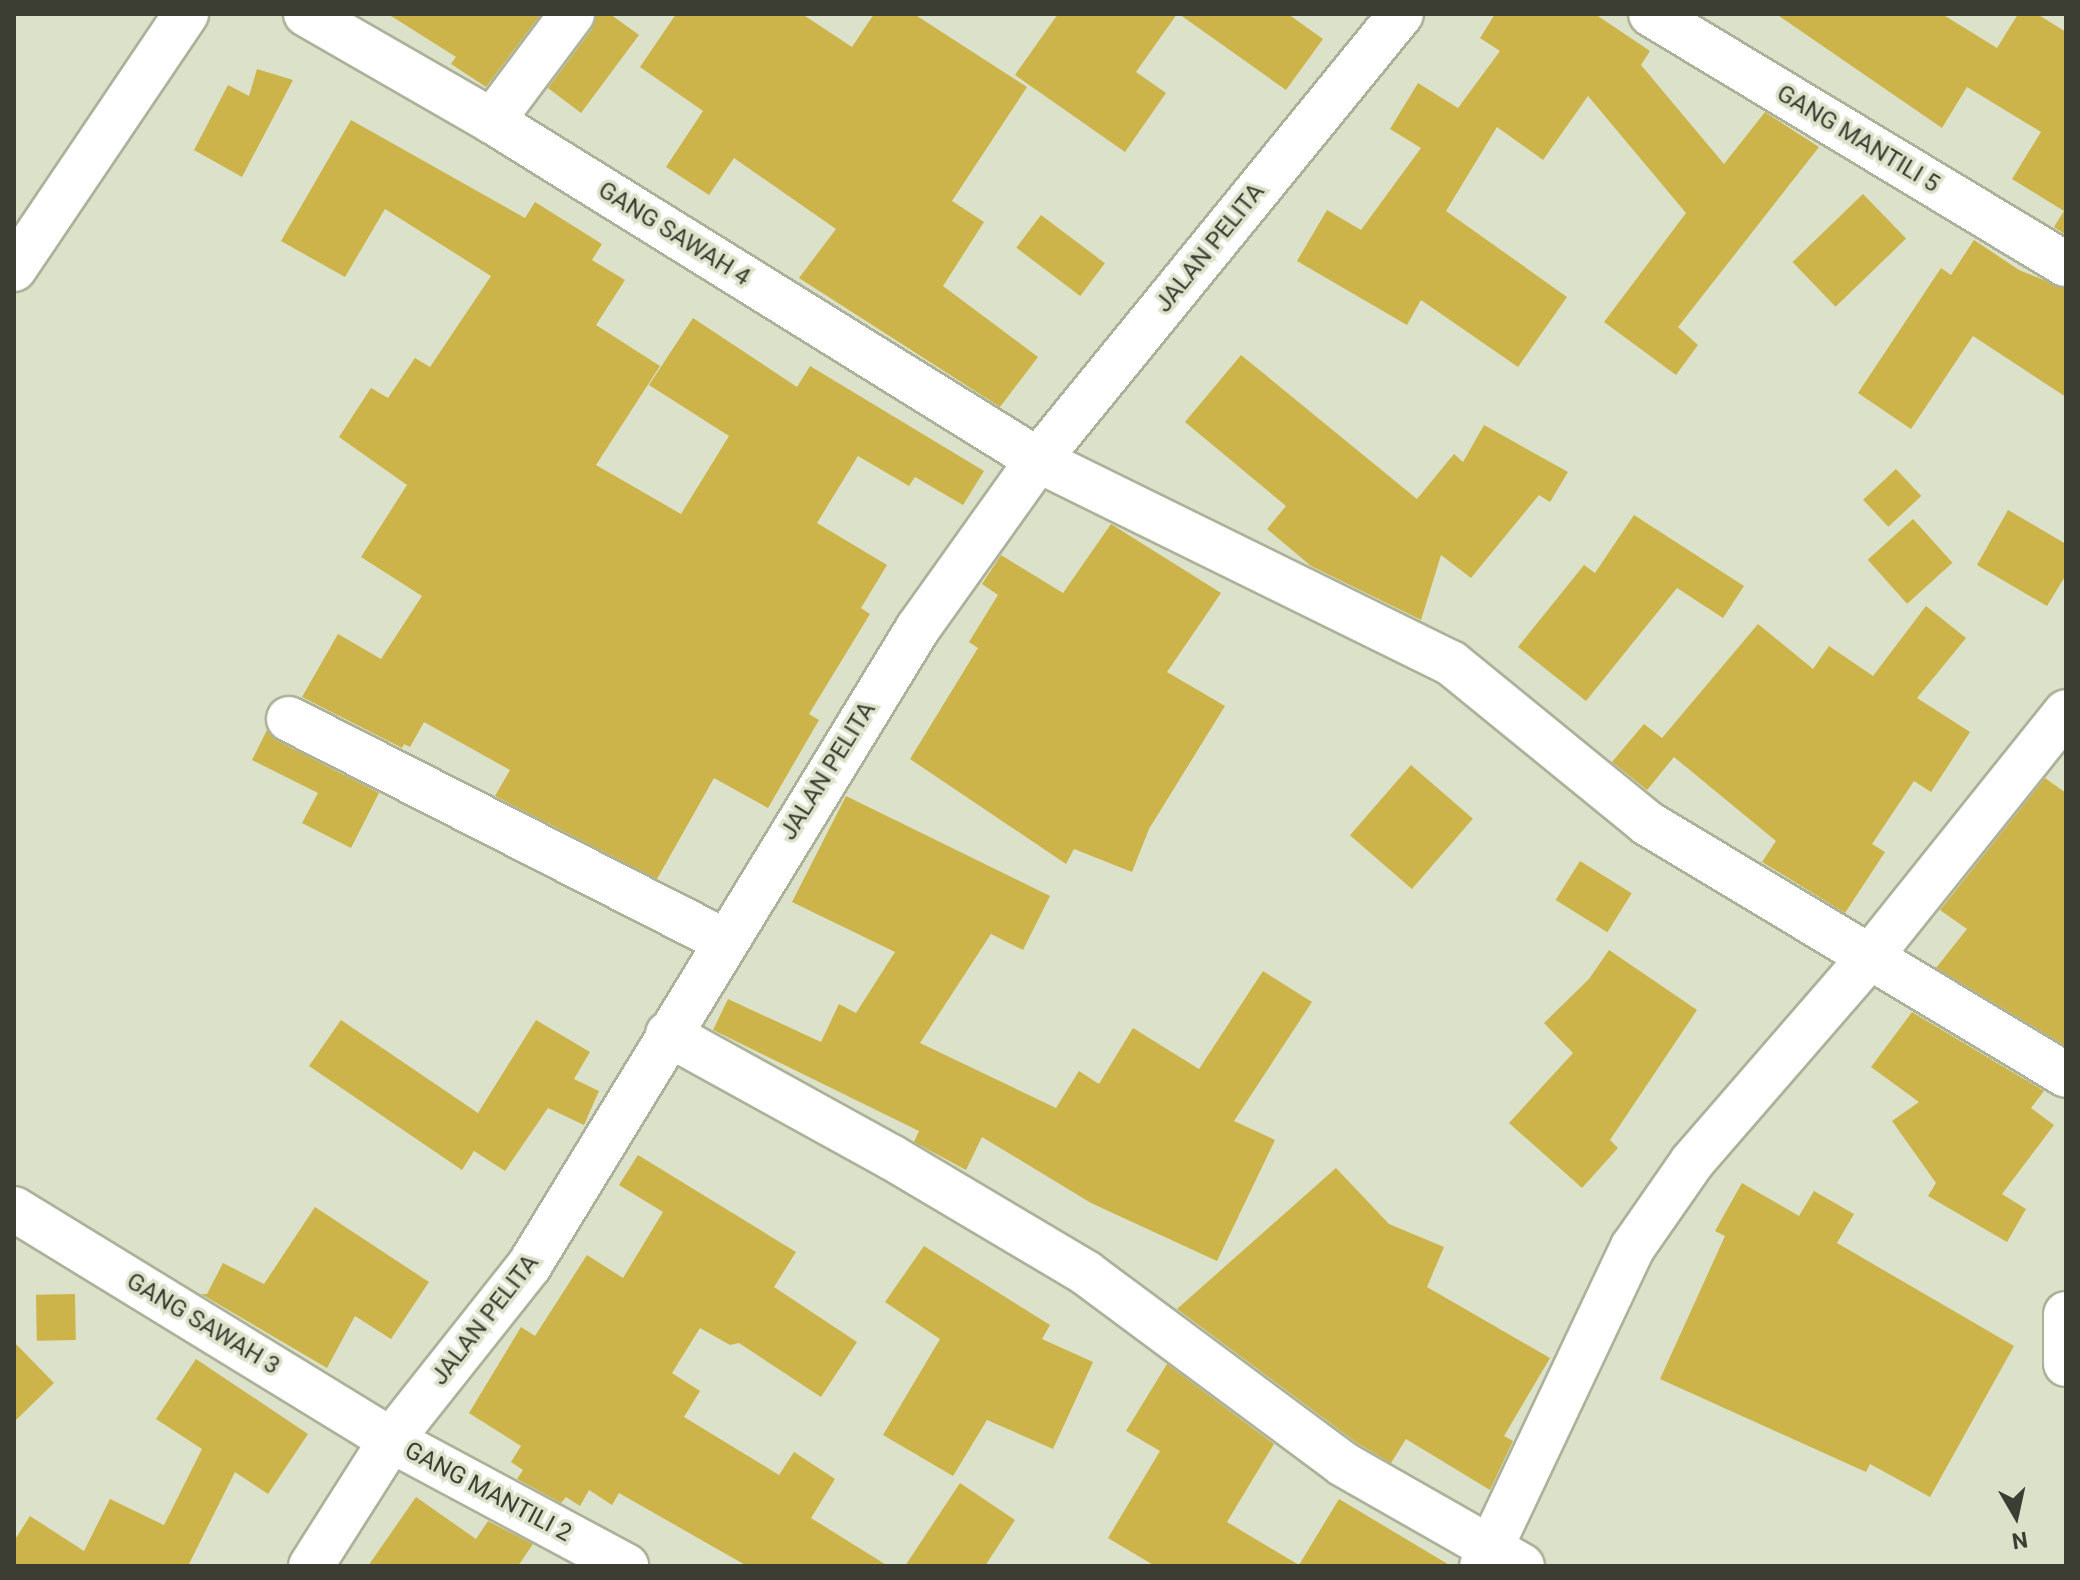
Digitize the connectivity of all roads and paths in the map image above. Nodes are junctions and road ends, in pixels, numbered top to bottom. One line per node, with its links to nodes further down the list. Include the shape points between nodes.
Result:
1 (186, 14): 8 (street)
2 (306, 14): 6 (street, GANG SAWAH 4)
3 (572, 14): 6 (street)
4 (1401, 14): 9 (street, JALAN PELITA)
5 (1651, 14): 7 (street, GANG MANTILI 5)
6 (492, 121): 9 (street, GANG SAWAH 4)
7 (2066, 264)
8 (14, 269)
9 (1038, 460): 12 (street, JALAN PELITA, via 918,628); 13 (street, GANG SAWAH 4, via 1451,663 1647,823)
10 (2066, 712): 13 (street)
11 (289, 719): 12 (street)
12 (724, 941): 14 (street, JALAN PELITA)
13 (1869, 958): 15 (street, GANG SAWAH 4); 20 (street, via 1692,1162 1633,1247)
14 (668, 1034): 19 (street, JALAN PELITA, via 529,1266); 20 (street, via 1086,1273 1343,1464)
15 (2066, 1075)
16 (14, 1209): 19 (street, GANG SAWAH 3)
17 (2066, 1314): 18 (street)
18 (2066, 1364)
19 (391, 1440): 21 (street, JALAN PELITA); 22 (street, GANG MANTILI 2)
20 (1497, 1561)
21 (311, 1566)
22 (626, 1566)

